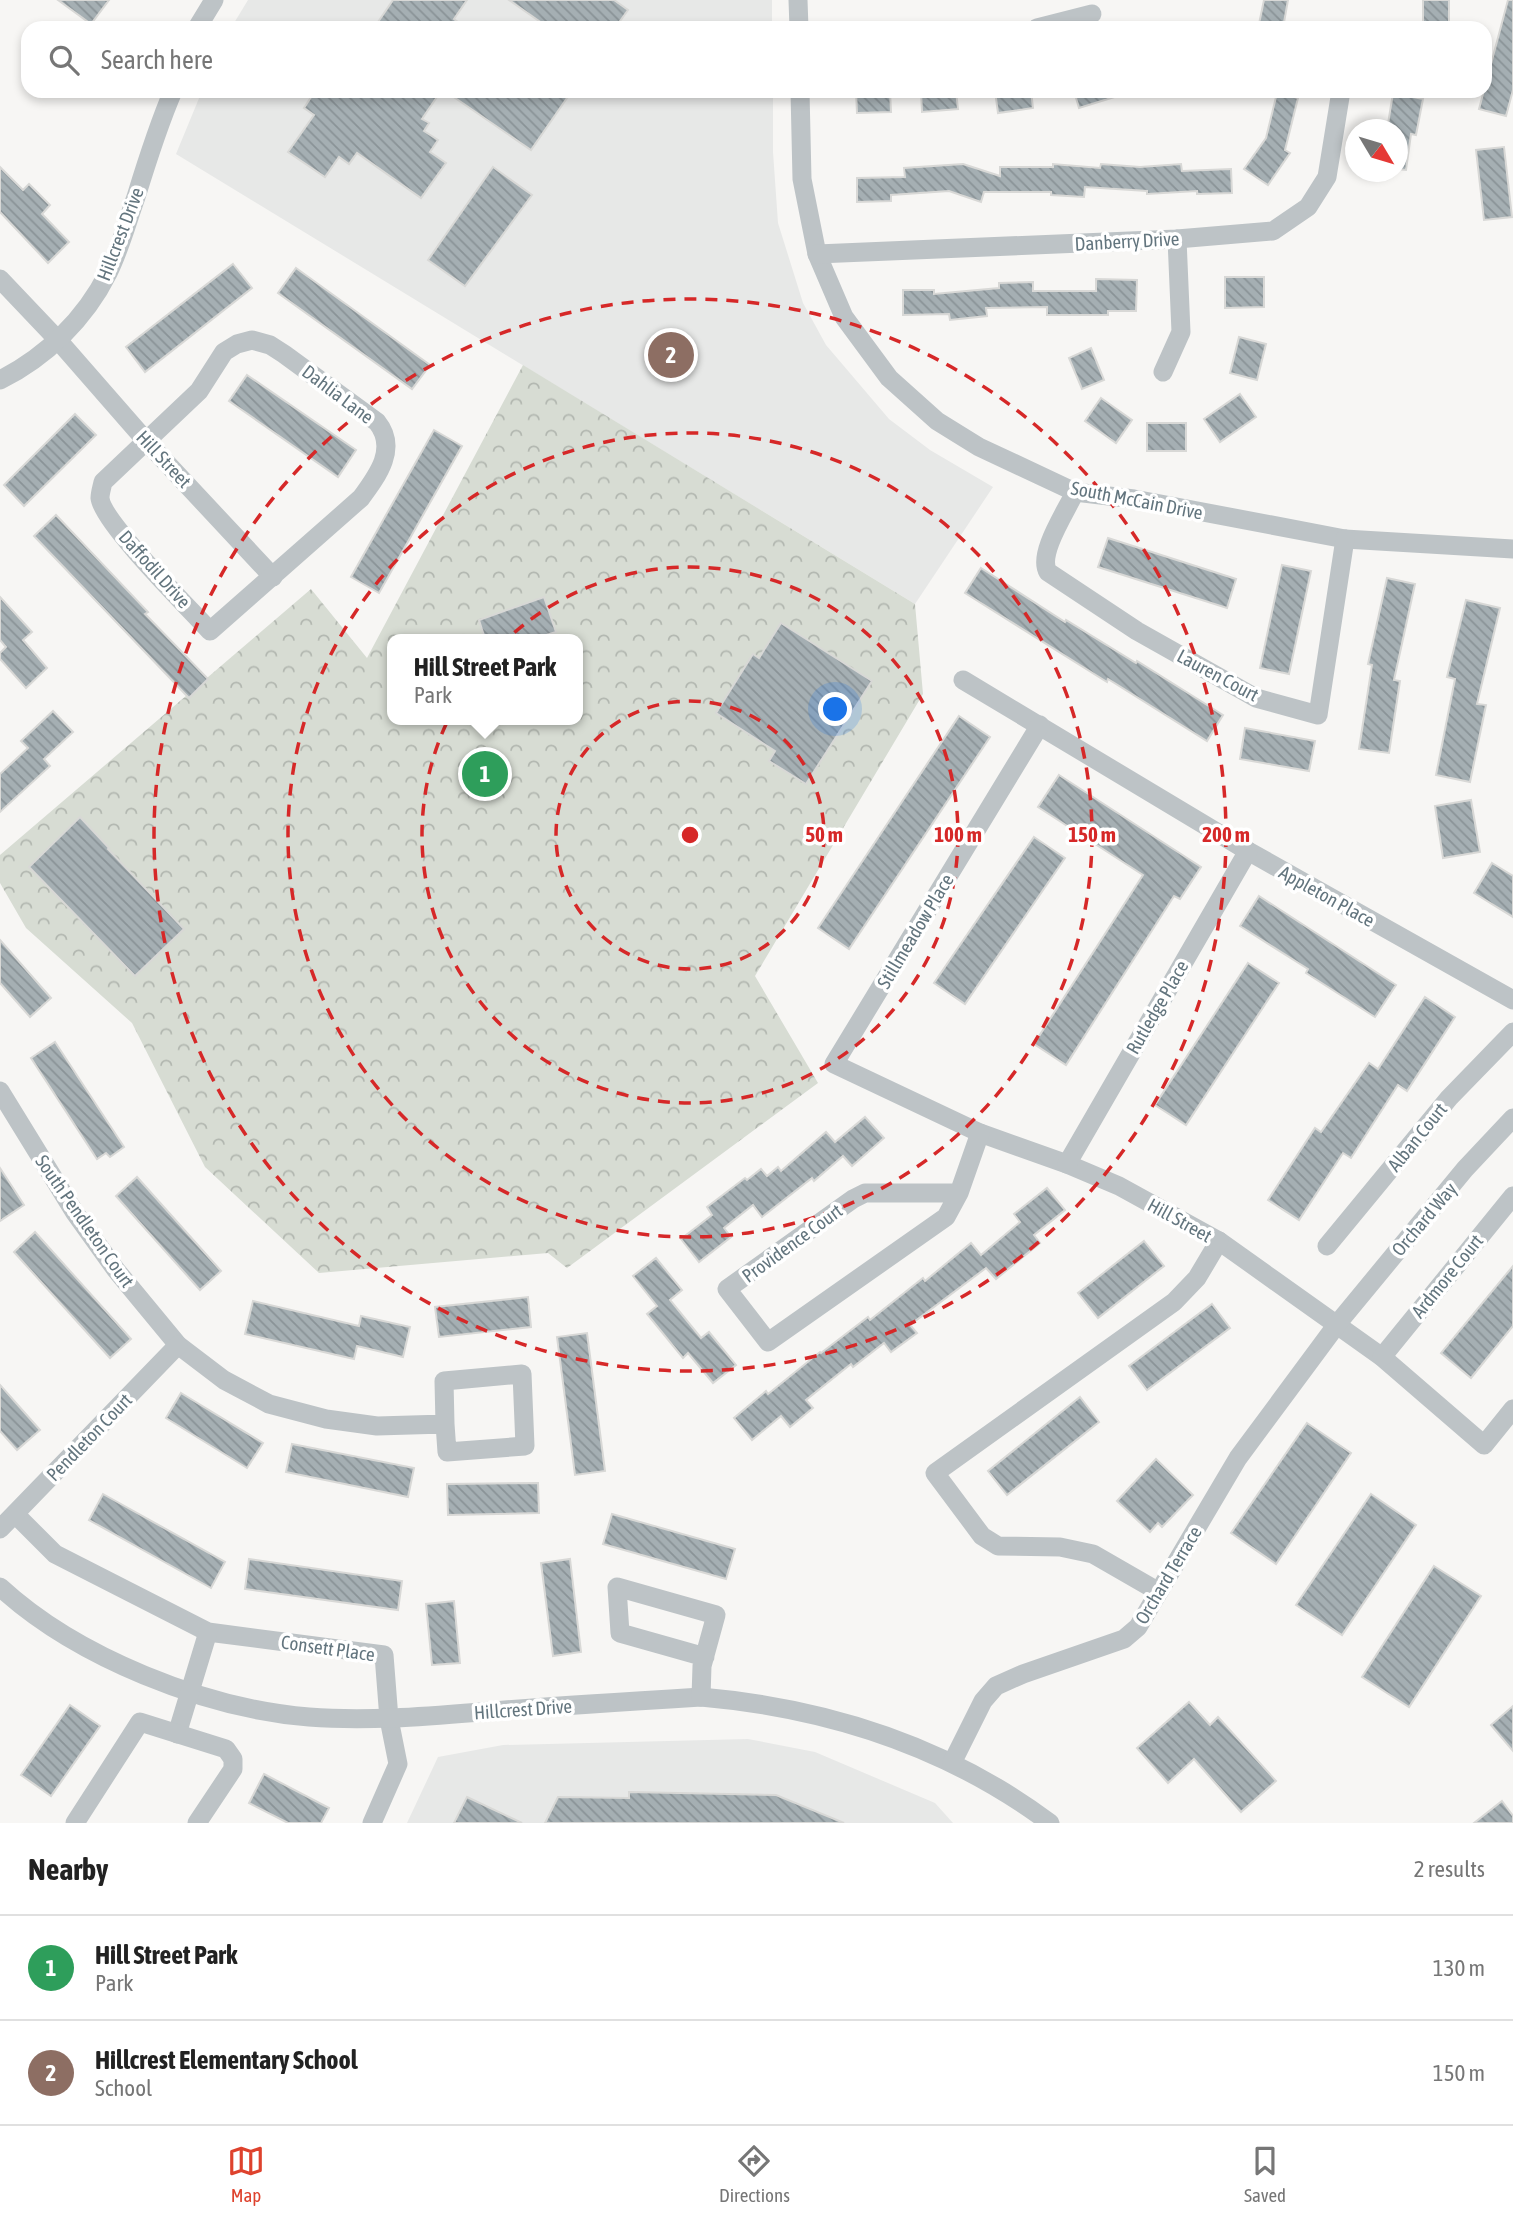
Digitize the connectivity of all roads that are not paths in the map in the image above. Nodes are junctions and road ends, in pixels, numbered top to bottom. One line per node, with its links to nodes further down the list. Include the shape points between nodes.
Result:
1 (214, 0): 4 (street)
2 (798, 0): 5 (street)
3 (1092, 14): 6 (street)
4 (201, 21)
5 (799, 21)
6 (1064, 21)
7 (170, 98): 13 (street, Hillcrest Drive, via 108,273 76,321)
8 (800, 98): 11 (street, South McCain Drive, via 802,179)
9 (1340, 98): 10 (street, Danberry Drive, via 1327,177 1308,206 1273,231)
10 (1177, 239): 11 (street, Danberry Drive); 14 (street, via 1181,332)
11 (817, 254): 17 (street, South McCain Drive, via 844,317 889,378 937,421 979,447)
12 (0, 279): 13 (street, Hill Street)
13 (57, 339): 15 (street, Hillcrest Drive); 16 (street, Hill Street)
14 (1163, 372)
15 (0, 380)
16 (147, 442): 20 (street, Hill Street); 20 (street, Daffodil Drive, via 103,482 100,499 125,539 210,631); 20 (street, Dahlia Lane, via 199,391 224,352 252,340 285,354 377,422 387,443 373,482)
17 (1075, 492): 18 (street, South McCain Drive); 18 (street, Lauren Court, via 1046,552 1048,572 1137,631 1256,698 1318,715)
18 (1345, 539): 19 (street, South McCain Drive)
19 (1513, 549)
20 (273, 577)
21 (963, 680): 22 (street, Appleton Place)
22 (1040, 725): 23 (street, Appleton Place); 26 (street, Stillmeadow Place)
23 (1248, 851): 24 (street, Appleton Place); 30 (street, Rutledge Place)
24 (1513, 1000)
25 (1513, 1032): 34 (street, Alban Court, via 1449,1098)
26 (834, 1064): 29 (street, Hill Street)
27 (0, 1091): 36 (street, South Pendleton Court, via 75,1213)
28 (1513, 1118): 35 (street, Orchard Way)
29 (980, 1133): 30 (street, Hill Street); 31 (street, Providence Court)
30 (1067, 1164): 33 (street, Hill Street, via 1119,1186)
31 (959, 1193): 31 (street, Providence Court, via 946,1217 768,1342 727,1289 865,1193)
32 (1513, 1196): 37 (street, Ardmore Court)
33 (1219, 1241): 35 (street, Hill Street); 43 (street, via 1197,1278 1174,1302 935,1474 982,1536 998,1546 1060,1547 1093,1554)
34 (1327, 1246)
35 (1338, 1323): 37 (street, Hill Street); 43 (street, Orchard Terrace, via 1238,1458)
36 (178, 1345): 39 (street, South Pendleton Court, via 224,1380 269,1404 377,1426); 40 (street, Pendleton Court)
37 (1382, 1357): 38 (street, Hill Street, via 1484,1445)
38 (1513, 1409)
39 (445, 1424): 39 (street, via 447,1452 525,1446 522,1374 444,1381)
40 (15, 1514): 41 (street, Pendleton Court); 44 (street, Consett Place, via 55,1554)
41 (0, 1529)
42 (0, 1587): 46 (street, Hillcrest Drive, via 90,1651)
43 (1158, 1592): 50 (street, Orchard Terrace, via 1138,1627 1124,1639 996,1686 983,1701)
44 (208, 1632): 46 (street); 48 (street, Consett Place, via 384,1655)
45 (705, 1657): 45 (street, via 716,1615 617,1587 620,1633); 47 (street)
46 (190, 1691): 48 (street, Hillcrest Drive, via 260,1711); 49 (street)
47 (701, 1697): 48 (street, Hillcrest Drive); 50 (street, Hillcrest Drive, via 788,1708 853,1724)
48 (389, 1719): 53 (street, via 398,1764)
49 (177, 1734): 51 (street, via 140,1722); 52 (street, via 226,1749 233,1759 233,1769)
50 (952, 1763): 54 (street, Hillcrest Drive)
51 (75, 1823)
52 (197, 1823)
53 (372, 1823)
54 (1050, 1823)

